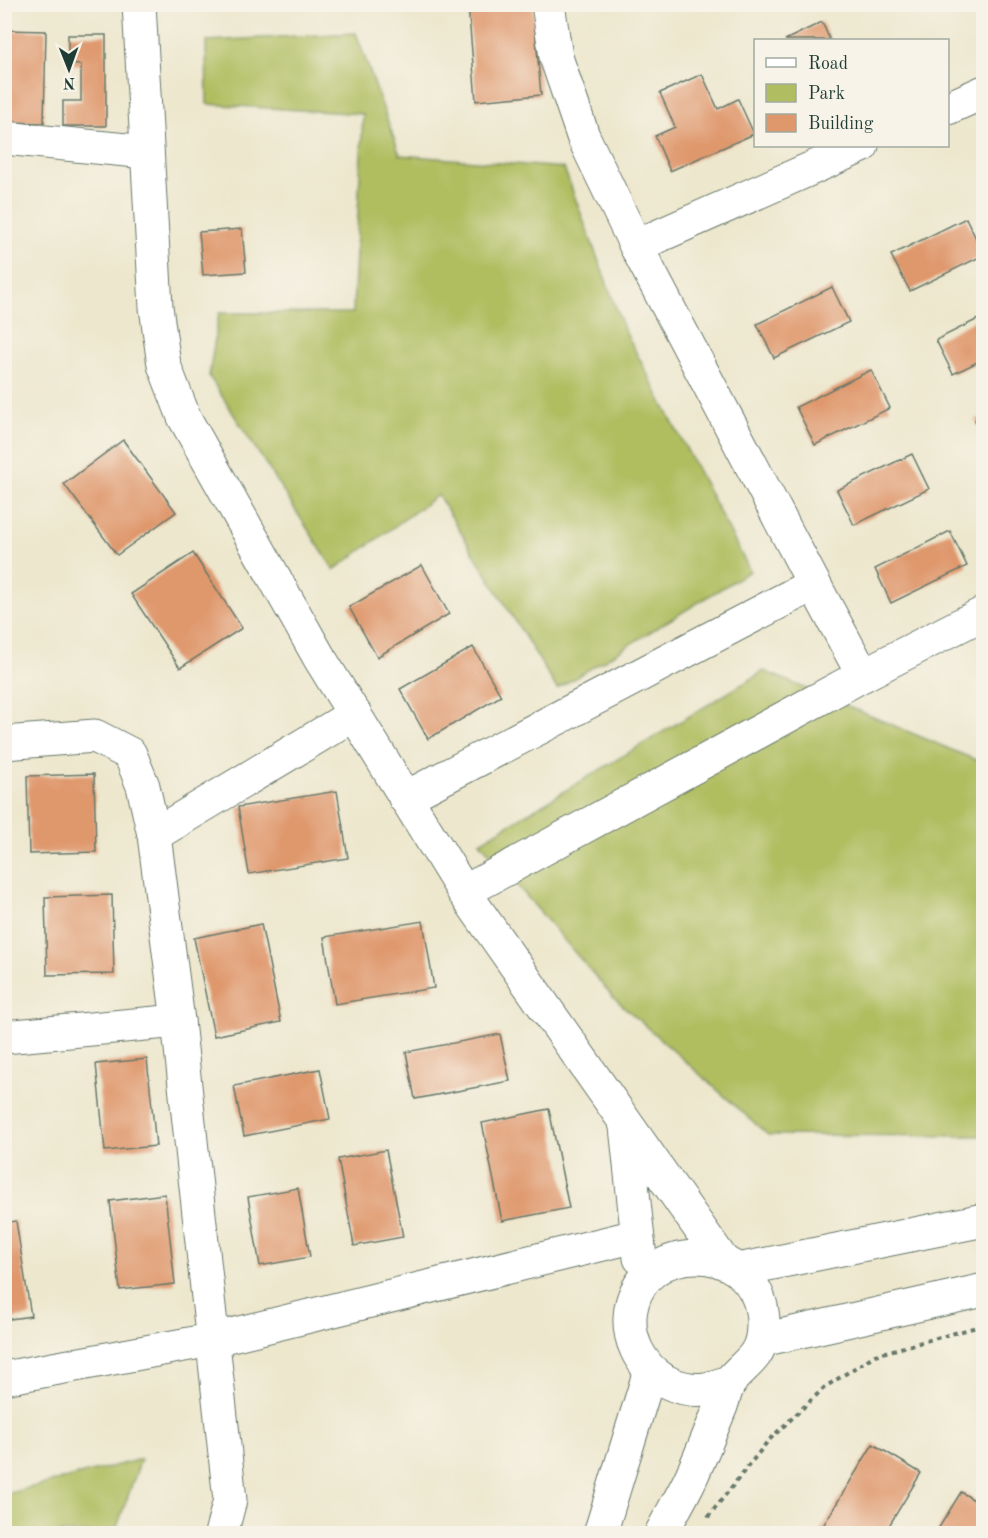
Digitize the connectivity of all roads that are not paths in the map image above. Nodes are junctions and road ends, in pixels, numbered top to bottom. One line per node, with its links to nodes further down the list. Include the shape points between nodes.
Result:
1 (139, 4): 7 (street)
2 (548, 4): 8 (street, via 556,57 583,136)
3 (984, 92): 4 (street)
4 (949, 108)
5 (4, 138): 7 (street)
6 (860, 147): 8 (street)
7 (147, 152): 12 (street, via 156,307 164,365 184,417)
8 (636, 246): 9 (street)
9 (814, 585): 11 (street); 14 (street)
10 (984, 613): 11 (street)
11 (863, 675): 16 (street)
12 (355, 714): 14 (street); 15 (street)
13 (4, 743): 15 (street, via 95,736 130,754 143,786)
14 (405, 798): 16 (street)
15 (154, 835): 17 (street)
16 (464, 892): 19 (street)
17 (178, 1021): 18 (street); 25 (street)
18 (4, 1037)
19 (626, 1126): 21 (street); 22 (street)
20 (984, 1220): 22 (street)
21 (636, 1236): 23 (street); 25 (street)
22 (730, 1265): 23 (street, via 696,1256 676,1259); 26 (street, via 751,1284 760,1301)
23 (644, 1281): 27 (street, via 634,1298 631,1338)
24 (984, 1290): 26 (street)
25 (211, 1340): 28 (street); 30 (street, via 230,1500)
26 (762, 1340): 29 (street, via 750,1363)
27 (650, 1371): 29 (street, via 684,1388 703,1390); 31 (street)
28 (4, 1378)
29 (731, 1381): 32 (street, via 693,1474)
30 (221, 1533)
31 (600, 1533)
32 (660, 1533)

